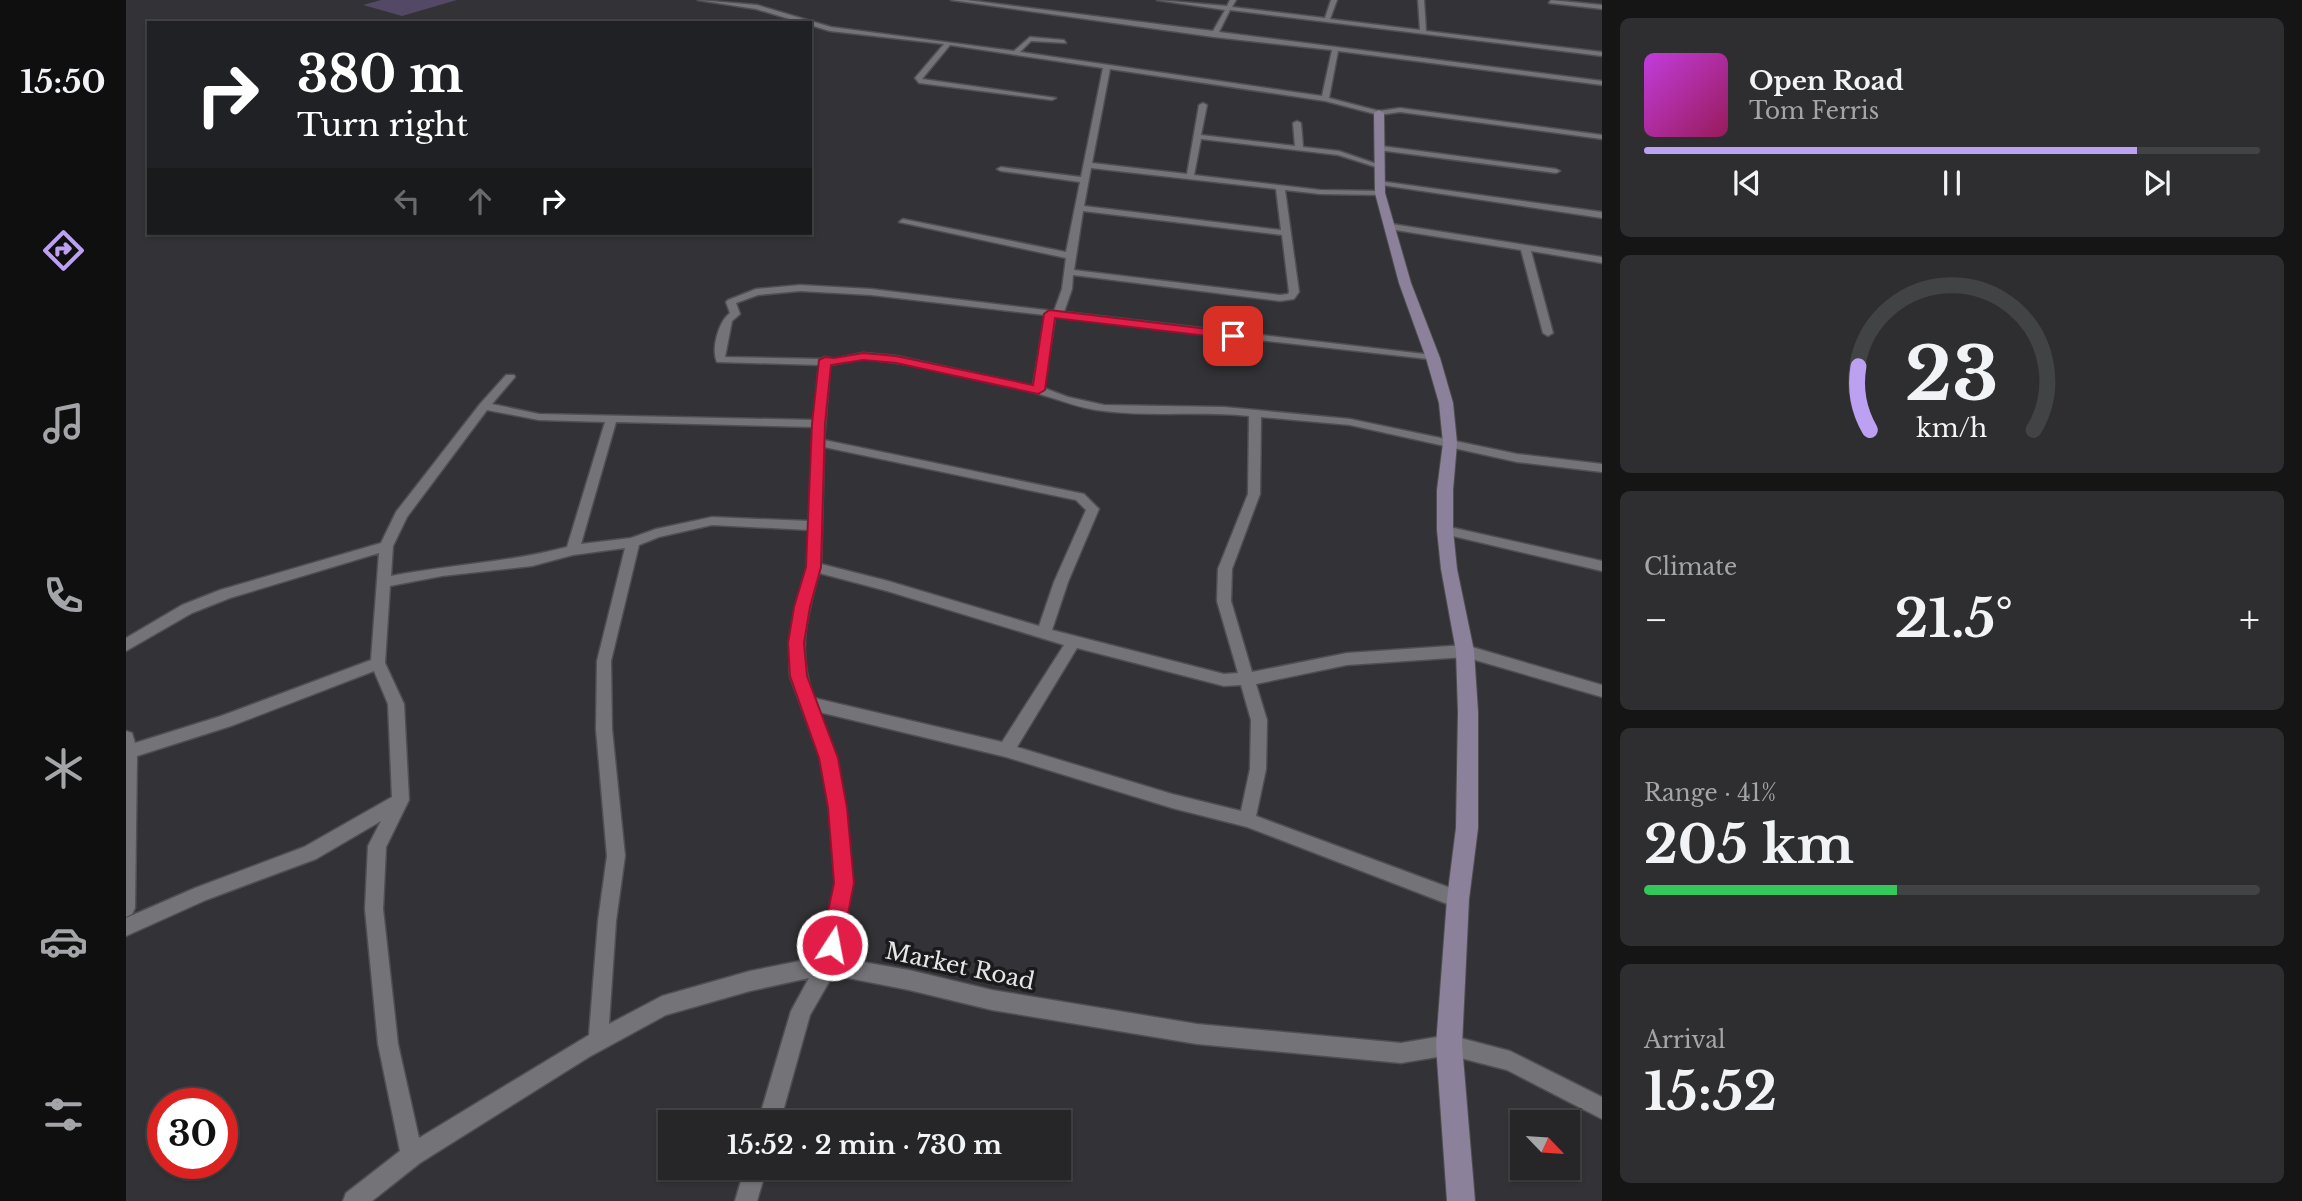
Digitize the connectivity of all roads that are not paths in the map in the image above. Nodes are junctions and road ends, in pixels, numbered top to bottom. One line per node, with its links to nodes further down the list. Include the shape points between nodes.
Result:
1 (701, 0): 9 (street)
2 (770, 0): 9 (street)
3 (954, 0): 16 (street)
4 (1160, 0): 11 (street)
5 (1233, 0): 11 (street)
6 (1334, 0): 12 (street)
7 (1421, 0): 15 (street)
8 (1551, 2): 10 (street)
9 (757, 7): 13 (street)
10 (1602, 7)
11 (1229, 10): 12 (street); 16 (street)
12 (1327, 20): 15 (street)
13 (803, 21)
14 (812, 24): 18 (street)
15 (1423, 32): 21 (street)
16 (1214, 35): 19 (street)
17 (1064, 42): 20 (street, via 1030,39)
18 (949, 43): 20 (street); 24 (street, via 919,81)
19 (1335, 50): 23 (street); 25 (street)
20 (1015, 53): 22 (street)
21 (1602, 54)
22 (1107, 67): 25 (street); 32 (street)
23 (1602, 83)
24 (1052, 98)
25 (1325, 99): 27 (street)
26 (1203, 105): 30 (street)
27 (1379, 113): 29 (street, via 1400,110); 35 (street)
28 (1297, 123): 31 (street)
29 (1602, 136)
30 (1199, 137): 31 (street); 36 (street)
31 (1299, 148): 35 (street, via 1339,153)
32 (1088, 165): 36 (street); 37 (street)
33 (1000, 169): 37 (street)
34 (1556, 171): 35 (street)
35 (1381, 173): 38 (street, via 1320,192); 40 (street); 42 (street)
36 (1190, 177): 38 (street)
37 (1085, 180): 39 (street)
38 (1280, 187): 43 (street)
39 (1080, 208): 43 (street); 45 (street)
40 (1602, 215)
41 (903, 222): 45 (street)
42 (1392, 227): 44 (street); 50 (street, via 1405,282)
43 (1286, 233): 47 (street, via 1291,297)
44 (1525, 248): 46 (street); 49 (street)
45 (1070, 256): 47 (street)
46 (1602, 260)
47 (1068, 272): 48 (street, via 1067,289)
48 (1054, 314): 50 (street); 51 (street, via 800,288 756,292 732,302 735,314 727,320 721,360); 53 (street)
49 (1548, 333)
50 (1433, 358): 59 (street, via 1446,403)
51 (825, 360): 53 (street, via 896,359); 57 (street)
52 (510, 377): 54 (street)
53 (1038, 390): 55 (street, via 1104,408)
54 (484, 406): 56 (street, via 539,417); 64 (street, via 401,515)
55 (1255, 412): 59 (street, via 1350,422); 74 (street, via 1254,494 1225,569 1224,601)
56 (611, 420): 57 (street); 65 (street)
57 (819, 424): 58 (street)
58 (818, 442): 61 (street); 69 (street, via 1080,497 1089,503 1093,509)
59 (1450, 443): 60 (street, via 1517,458); 62 (street)
60 (1602, 468)
61 (813, 526): 63 (street, via 712,521); 67 (street)
62 (1445, 530): 66 (street); 72 (street)
63 (633, 542): 65 (street); 86 (street, via 604,661 604,729 616,856)
64 (386, 545): 68 (street); 71 (street, via 225,594 187,609)
65 (573, 550): 68 (street, via 532,561)
66 (1602, 566)
67 (814, 567): 69 (street); 76 (street, via 796,643 798,676)
68 (382, 583): 73 (street)
69 (1043, 634): 70 (street)
70 (1073, 642): 74 (street, via 1224,680); 78 (street)
71 (126, 645)
72 (1465, 651): 74 (street, via 1347,659); 75 (street); 82 (street, via 1467,828)
73 (378, 663): 77 (street, via 225,721); 80 (street, via 396,704)
74 (1249, 679): 81 (street, via 1259,720 1258,769)
75 (1602, 691)
76 (808, 703): 78 (street); 85 (street, via 828,758 844,883)
77 (128, 745): 79 (street)
78 (1006, 750): 81 (street)
79 (127, 796): 83 (street)
80 (401, 800): 84 (street, via 310,853); 90 (street, via 377,846 374,909 388,1044)
81 (1247, 820): 82 (street)
82 (1458, 899): 87 (street)
83 (126, 908)
84 (126, 927)
85 (828, 965): 86 (street, Market Road, via 662,1006); 87 (street, Market Road, via 992,1000 1197,1034 1401,1053); 89 (street, via 802,1011)
86 (598, 1043): 90 (street, Market Road)
87 (1448, 1045): 88 (street, Market Road, via 1510,1061); 94 (street)
88 (1602, 1108)
89 (773, 1110)
90 (412, 1155): 92 (street, Market Road)
91 (752, 1180): 93 (street)
92 (354, 1201)
93 (746, 1201)
94 (1461, 1201)

